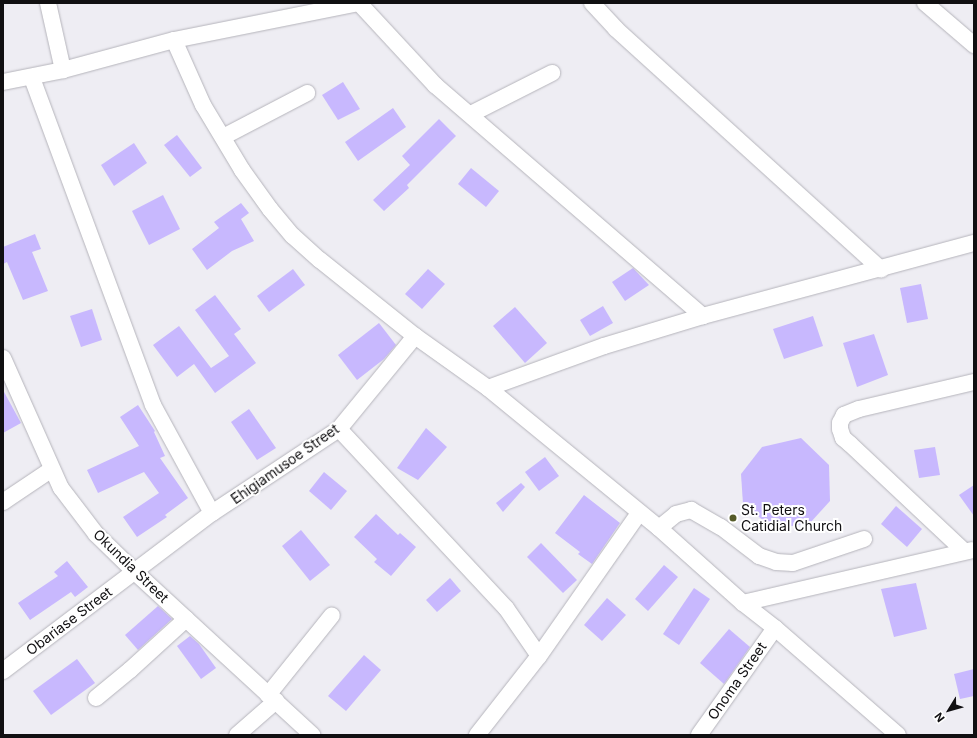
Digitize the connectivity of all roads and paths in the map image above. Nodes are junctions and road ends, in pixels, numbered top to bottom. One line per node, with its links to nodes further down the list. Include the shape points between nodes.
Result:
1 (48, 3): 7 (street)
2 (359, 3): 5 (street); 12 (street, via 435,84)
3 (592, 3): 15 (street, via 616,28)
4 (925, 3): 6 (street)
5 (174, 40): 7 (street); 13 (street, via 203,105)
6 (974, 45)
7 (63, 70): 9 (street)
8 (552, 73): 12 (street)
9 (32, 78): 10 (street); 24 (street, via 153,405)
10 (3, 82)
11 (307, 93): 13 (street)
12 (471, 114): 16 (street)
13 (223, 138): 17 (street, via 242,170 293,236)
14 (974, 243): 15 (street)
15 (881, 269): 16 (street)
16 (703, 316): 20 (street, via 604,346)
17 (415, 336): 20 (street); 21 (street, Ehigiamusoe Street)
18 (3, 358): 22 (street, Okundia Street)
19 (974, 382): 28 (street, via 859,408 844,415 840,423 846,441)
20 (488, 388): 25 (street)
21 (339, 429): 24 (street, Ehigiamusoe Street); 34 (street, via 506,608)
22 (52, 469): 23 (street); 29 (street, Okundia Street, via 61,488 96,534)
23 (3, 502)
24 (212, 513): 29 (street, Ehigiamusoe Street)
25 (639, 513): 26 (street); 34 (street)
26 (659, 528): 27 (street, via 676,514 691,510 721,527 759,556 776,562 793,563); 30 (street)
27 (864, 539)
28 (969, 550): 30 (street)
29 (135, 572): 32 (street, Okundia Street); 35 (street, Obariase Street)
30 (743, 603): 33 (street)
31 (332, 615): 37 (street)
32 (186, 619): 36 (street); 37 (street, Okundia Street)
33 (775, 628): 41 (street, Onoma Street); 42 (street)
34 (539, 656): 40 (street)
35 (3, 671)
36 (96, 698)
37 (272, 698): 38 (street); 39 (street, Okundia Street)
38 (237, 735)
39 (312, 735)
40 (478, 735)
41 (699, 735)
42 (898, 735)

